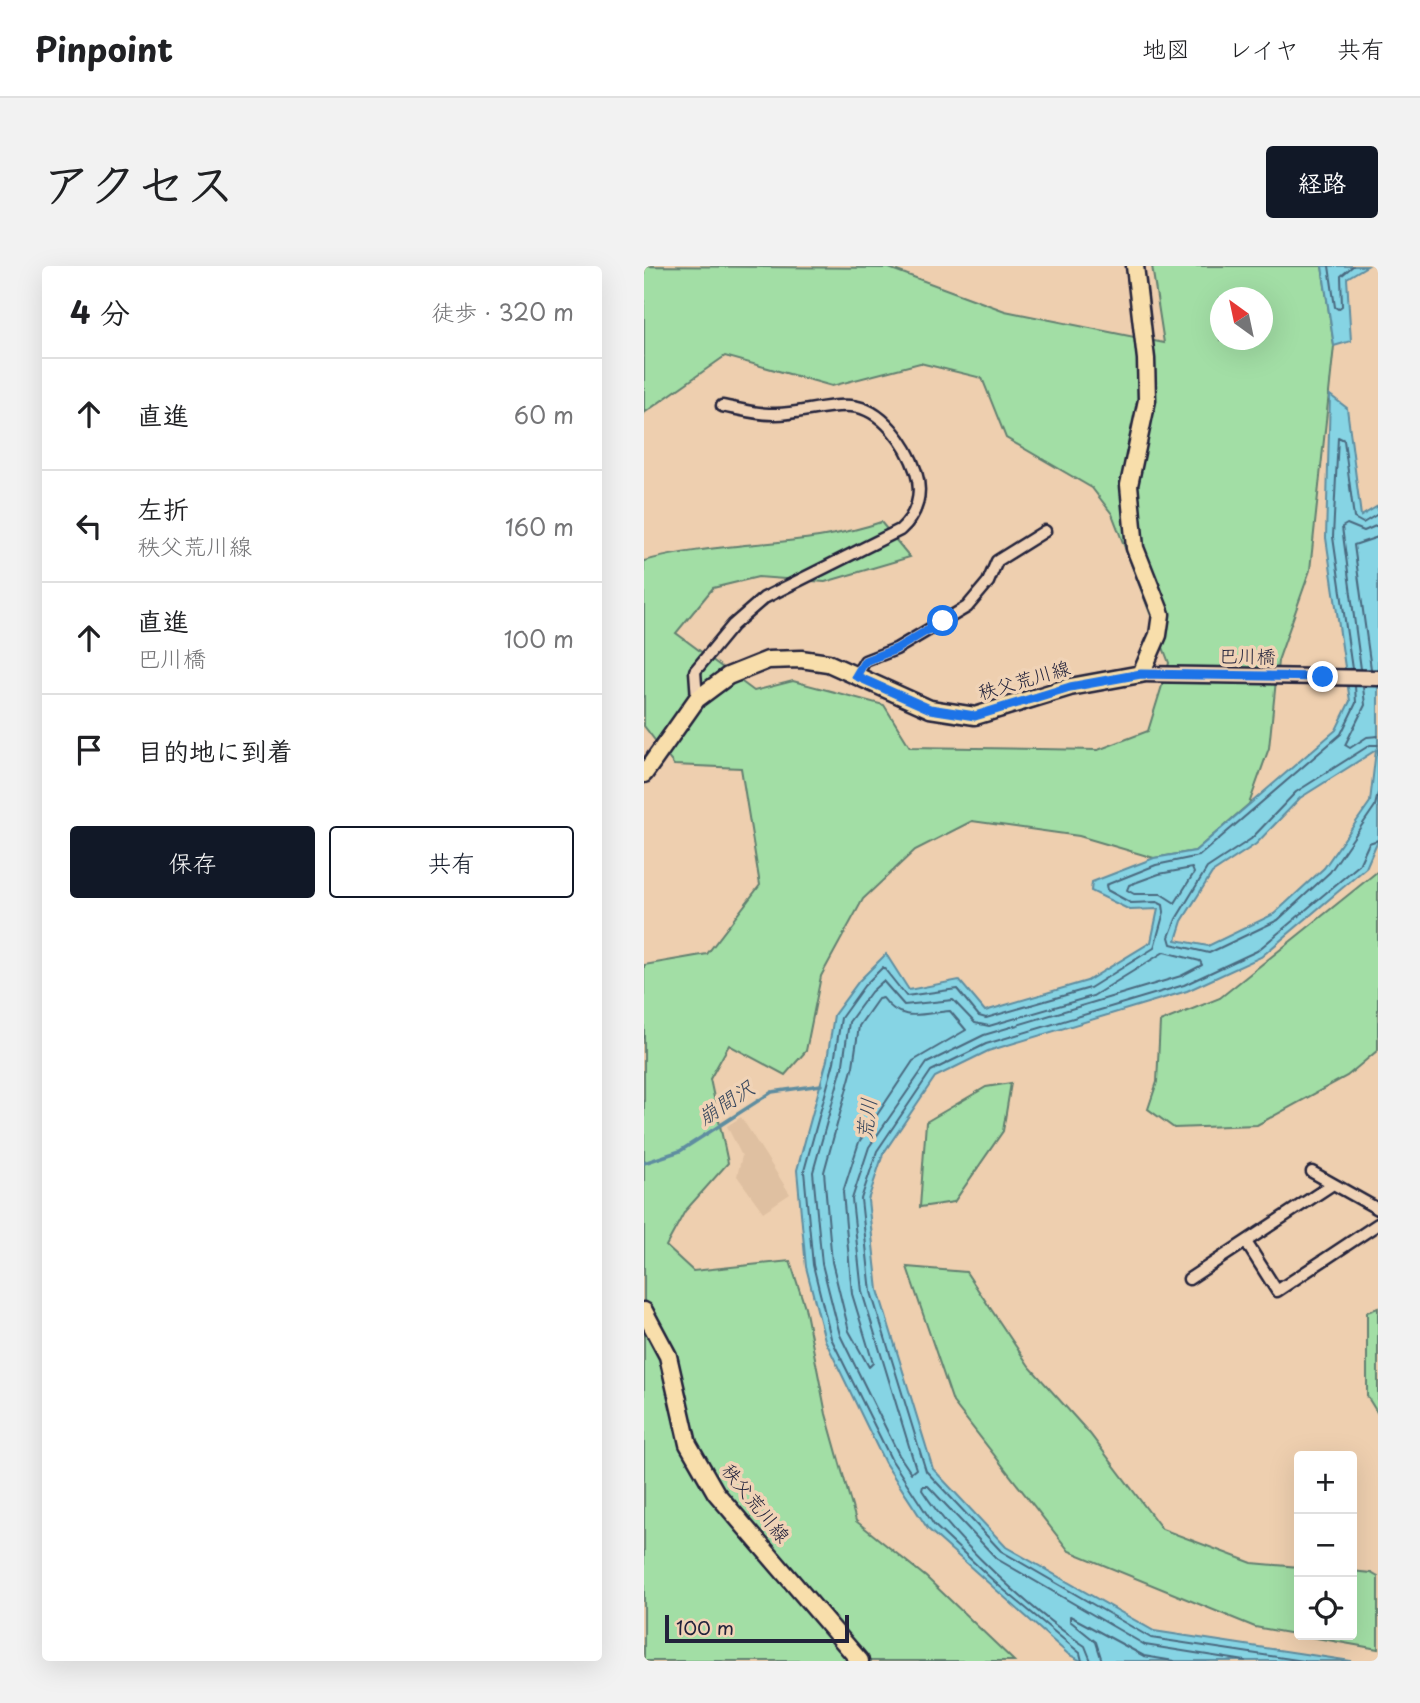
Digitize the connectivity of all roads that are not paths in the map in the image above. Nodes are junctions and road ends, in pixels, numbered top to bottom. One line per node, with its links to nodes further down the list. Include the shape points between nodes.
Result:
1 (1135, 266): 4 (main road, via 1147,400 1129,485 1135,548 1161,614 1158,635)
2 (722, 407): 7 (street, via 774,415 852,406 875,415 894,432 920,483 911,520 900,530 764,598 733,625 695,671)
3 (1045, 531): 5 (street, via 997,561 988,582 967,607 896,649 865,661)
4 (1141, 674): 5 (main road, 秩父荒川線, via 1070,687 975,716 930,709); 6 (main road, 巴川橋)
5 (856, 676): 7 (main road, 秩父荒川線, via 828,663 768,660 728,676)
6 (1378, 678)
7 (697, 699): 8 (main road, 秩父荒川線)
8 (644, 774)
9 (1312, 1172): 10 (street)
10 (1333, 1184): 11 (street); 13 (street)
11 (1378, 1209)
12 (1378, 1224): 13 (street, via 1277,1292)
13 (1246, 1242): 14 (street)
14 (1189, 1279)
15 (644, 1311): 16 (main road, 秩父荒川線, via 668,1356 688,1444 716,1493)
16 (860, 1661)

